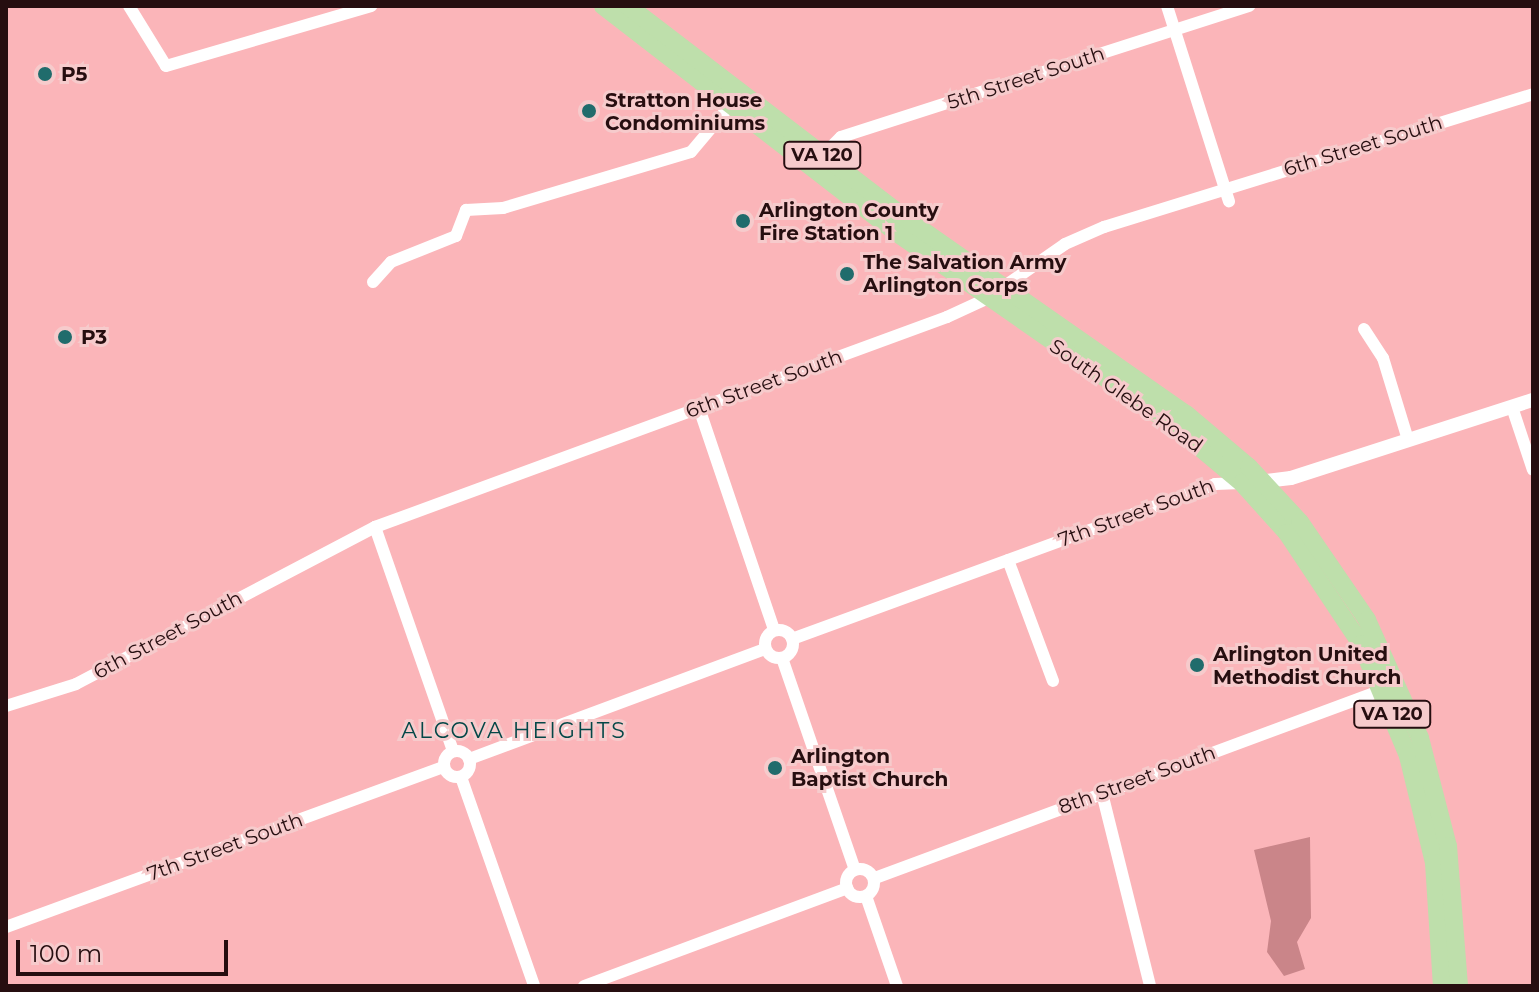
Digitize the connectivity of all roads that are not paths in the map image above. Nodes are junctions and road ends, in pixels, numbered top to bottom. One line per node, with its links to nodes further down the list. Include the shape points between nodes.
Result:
1 (129, 6): 2 (street, via 166,66)
2 (371, 6)
3 (603, 6): 10 (main road, South Glebe Road / VA 120)
4 (628, 6): 7 (main road, South Glebe Road / VA 120)
5 (1167, 6): 8 (street)
6 (1250, 6): 8 (street, 5th Street South)
7 (644, 12): 10 (main road, South Glebe Road / VA 120)
8 (1175, 30): 11 (street, 5th Street South, via 841,137); 12 (street)
9 (1533, 94): 12 (street, 6th Street South)
10 (736, 98): 11 (main road, South Glebe Road / VA 120); 13 (street, via 691,152 503,208 466,210 456,236 391,262)
11 (817, 162): 14 (main road, South Glebe Road / VA 120); 15 (main road, South Glebe Road / VA 120)
12 (1227, 195): 14 (street, 6th Street South, via 1065,244)
13 (373, 282)
14 (1002, 288): 15 (street, 6th Street South); 22 (main road, South Glebe Road / VA 120, via 1186,414)
15 (986, 299): 19 (street, 6th Street South); 23 (main road, South Glebe Road / VA 120, via 1173,425)
16 (1364, 329): 20 (street, via 1383,358)
17 (1533, 400): 18 (street, 7th Street South)
18 (1512, 407): 20 (street, 7th Street South); 21 (street)
19 (699, 408): 24 (street, 6th Street South); 26 (street)
20 (1408, 440): 22 (street, 7th Street South)
21 (1533, 470)
22 (1264, 482): 23 (street, 7th Street South); 31 (main road, South Glebe Road / VA 120, via 1331,564)
23 (1242, 483): 25 (street, 7th Street South, via 1221,482); 31 (main road, South Glebe Road / VA 120, via 1318,574)
24 (375, 527): 32 (street, 6th Street South, via 76,684); 33 (street)
25 (1008, 560): 27 (street, 7th Street South); 30 (street)
26 (774, 630): 27 (street); 28 (street)
27 (792, 639): 29 (street, via 790,653)
28 (765, 649): 29 (street); 34 (street)
29 (782, 658): 38 (street)
30 (1053, 681)
31 (1391, 687): 37 (street, 8th Street South); 47 (main road, South Glebe Road / VA 120, via 1434,863); 48 (main road, South Glebe Road / VA 120, via 1420,738 1448,846)
32 (6, 706)
33 (453, 751): 34 (street); 35 (street)
34 (469, 759): 36 (street)
35 (444, 767): 36 (street); 42 (street, 7th Street South)
36 (461, 777): 43 (street)
37 (1102, 793): 39 (street, 8th Street South); 46 (street)
38 (855, 870): 39 (street, via 864,869); 40 (street)
39 (875, 878): 41 (street)
40 (847, 888): 41 (street, via 853,895); 44 (street)
41 (866, 896): 45 (street)
42 (6, 927)
43 (534, 986)
44 (584, 986)
45 (897, 986)
46 (1150, 986)
47 (1442, 986)
48 (1459, 986)

